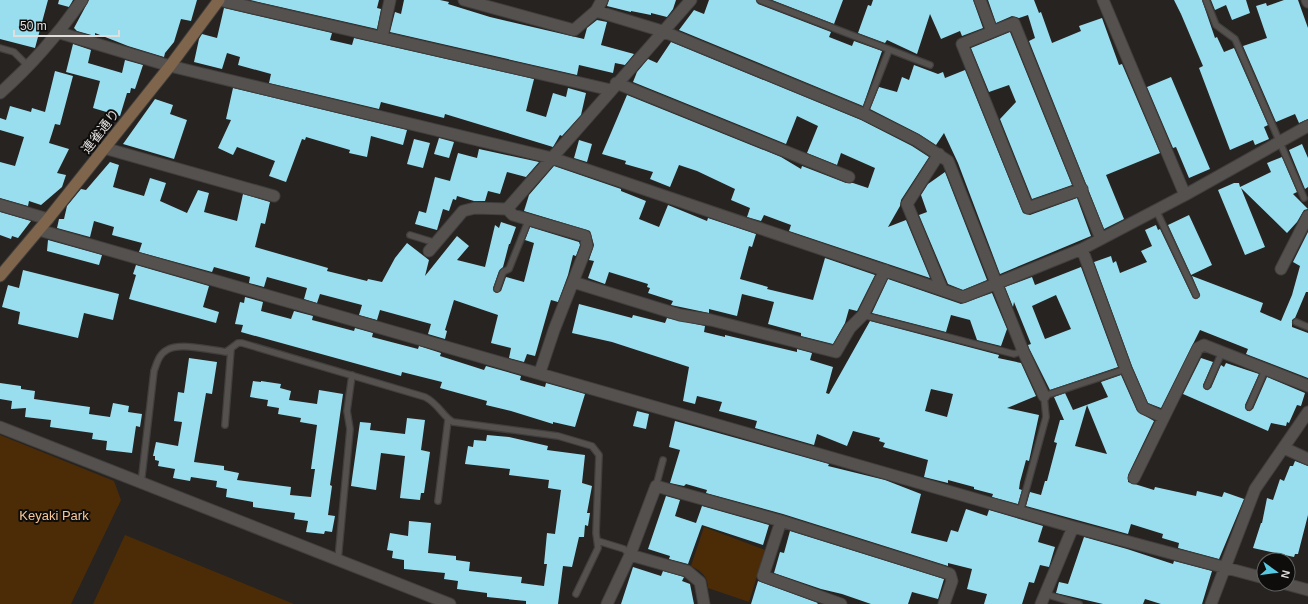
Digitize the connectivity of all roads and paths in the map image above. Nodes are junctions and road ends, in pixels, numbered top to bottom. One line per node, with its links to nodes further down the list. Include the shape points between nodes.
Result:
1 (82, 0): 14 (street)
2 (219, 0): 15 (street); 19 (main road, 連雀通り)
3 (390, 0): 15 (street)
4 (464, 0): 11 (street, via 574,30)
5 (602, 0): 11 (street)
6 (691, 0): 12 (street)
7 (760, 0): 17 (lane)
8 (980, 0): 13 (street)
9 (1103, 0): 31 (street)
10 (1206, 0): 25 (lane, via 1216,25 1235,39)
11 (596, 11): 12 (street)
12 (662, 31): 21 (street); 23 (street)
13 (992, 31): 30 (street, via 1014,23); 30 (street, via 962,44 1028,208)
14 (60, 33): 19 (street); 20 (street)
15 (382, 37): 21 (street)
16 (0, 48): 20 (lane, via 14,52)
17 (889, 50): 18 (lane); 23 (lane)
18 (930, 65)
19 (170, 66): 26 (main road, 連雀通り); 28 (street)
20 (28, 67): 22 (street)
21 (613, 87): 28 (street); 29 (street)
22 (0, 93)
23 (864, 114): 27 (street)
24 (1308, 126): 25 (street)
25 (1279, 142): 31 (street); 33 (lane)
26 (104, 148): 32 (street); 38 (main road, 連雀通り)
27 (939, 154): 50 (street, via 948,161); 52 (street, via 907,204)
28 (552, 158): 35 (street); 47 (street)
29 (849, 177)
30 (1082, 189): 42 (street)
31 (1185, 195): 36 (street)
32 (274, 196)
33 (1304, 198)
34 (0, 205): 38 (street)
35 (507, 209): 39 (street, via 513,215); 43 (street, via 475,208 464,211)
36 (1156, 210): 42 (street); 53 (lane)
37 (1308, 216): 46 (street)
38 (48, 219): 40 (main road, 連雀通り)
39 (528, 219): 49 (street, via 586,236 587,246); 51 (lane, via 509,269 503,272)
40 (39, 230): 48 (main road, 連雀通り); 62 (street)
41 (410, 235): 43 (lane)
42 (1102, 239): 44 (street)
43 (437, 243): 45 (street)
44 (1082, 249): 50 (street); 60 (street)
45 (429, 252)
46 (1281, 269)
47 (885, 270): 52 (street); 54 (street)
48 (0, 276)
49 (573, 282): 54 (street, via 680,315 711,320 836,352 850,328); 62 (street)
50 (997, 285): 52 (street, via 963,297); 58 (street)
51 (497, 289)
52 (942, 289)
53 (1196, 295)
54 (863, 315): 58 (lane, via 1014,354)
55 (1296, 322): 56 (lane)
56 (1308, 327)
57 (231, 349): 63 (lane, via 242,343); 71 (lane); 77 (lane, via 226,352 176,346 166,350 159,358 154,371)
58 (1023, 351): 66 (street)
59 (1222, 352): 61 (street); 64 (lane); 69 (street, via 1204,345 1198,348)
60 (1126, 369): 66 (lane); 69 (street, via 1142,408)
61 (1265, 370): 65 (street); 67 (lane)
62 (540, 372): 80 (street)
63 (352, 375): 70 (lane, via 425,397 433,401); 85 (lane, via 347,411 350,428)
64 (1207, 386)
65 (1308, 386)
66 (1044, 396): 80 (lane, via 1046,418)
67 (1249, 407)
68 (1308, 412): 73 (street)
69 (1162, 418): 76 (street)
70 (448, 420): 79 (lane); 83 (lane, via 558,436 592,446 599,455)
71 (226, 425)
72 (0, 427): 77 (street)
73 (1284, 448): 74 (street); 86 (street, via 1255,489)
74 (1308, 459)
75 (663, 460): 78 (lane)
76 (1134, 478)
77 (141, 484): 85 (street)
78 (656, 486): 81 (street); 84 (street)
79 (438, 501)
80 (1020, 512): 82 (street)
81 (781, 521): 95 (street, via 763,576); 96 (street, via 950,574 952,581)
82 (1073, 527): 86 (street, via 1213,566); 91 (street)
83 (598, 541): 84 (lane, via 624,549); 90 (lane, via 598,548)
84 (630, 555): 93 (street); 94 (street, via 687,571 700,582)
85 (338, 560): 92 (street)
86 (1226, 567): 87 (street); 98 (street)
87 (1256, 576)
88 (1296, 587): 89 (street)
89 (1308, 590)
90 (576, 594)
91 (1043, 599): 97 (lane)
92 (450, 604)
93 (606, 604)
94 (704, 604)
95 (841, 604)
96 (944, 604)
97 (1079, 604)
98 (1211, 604)

